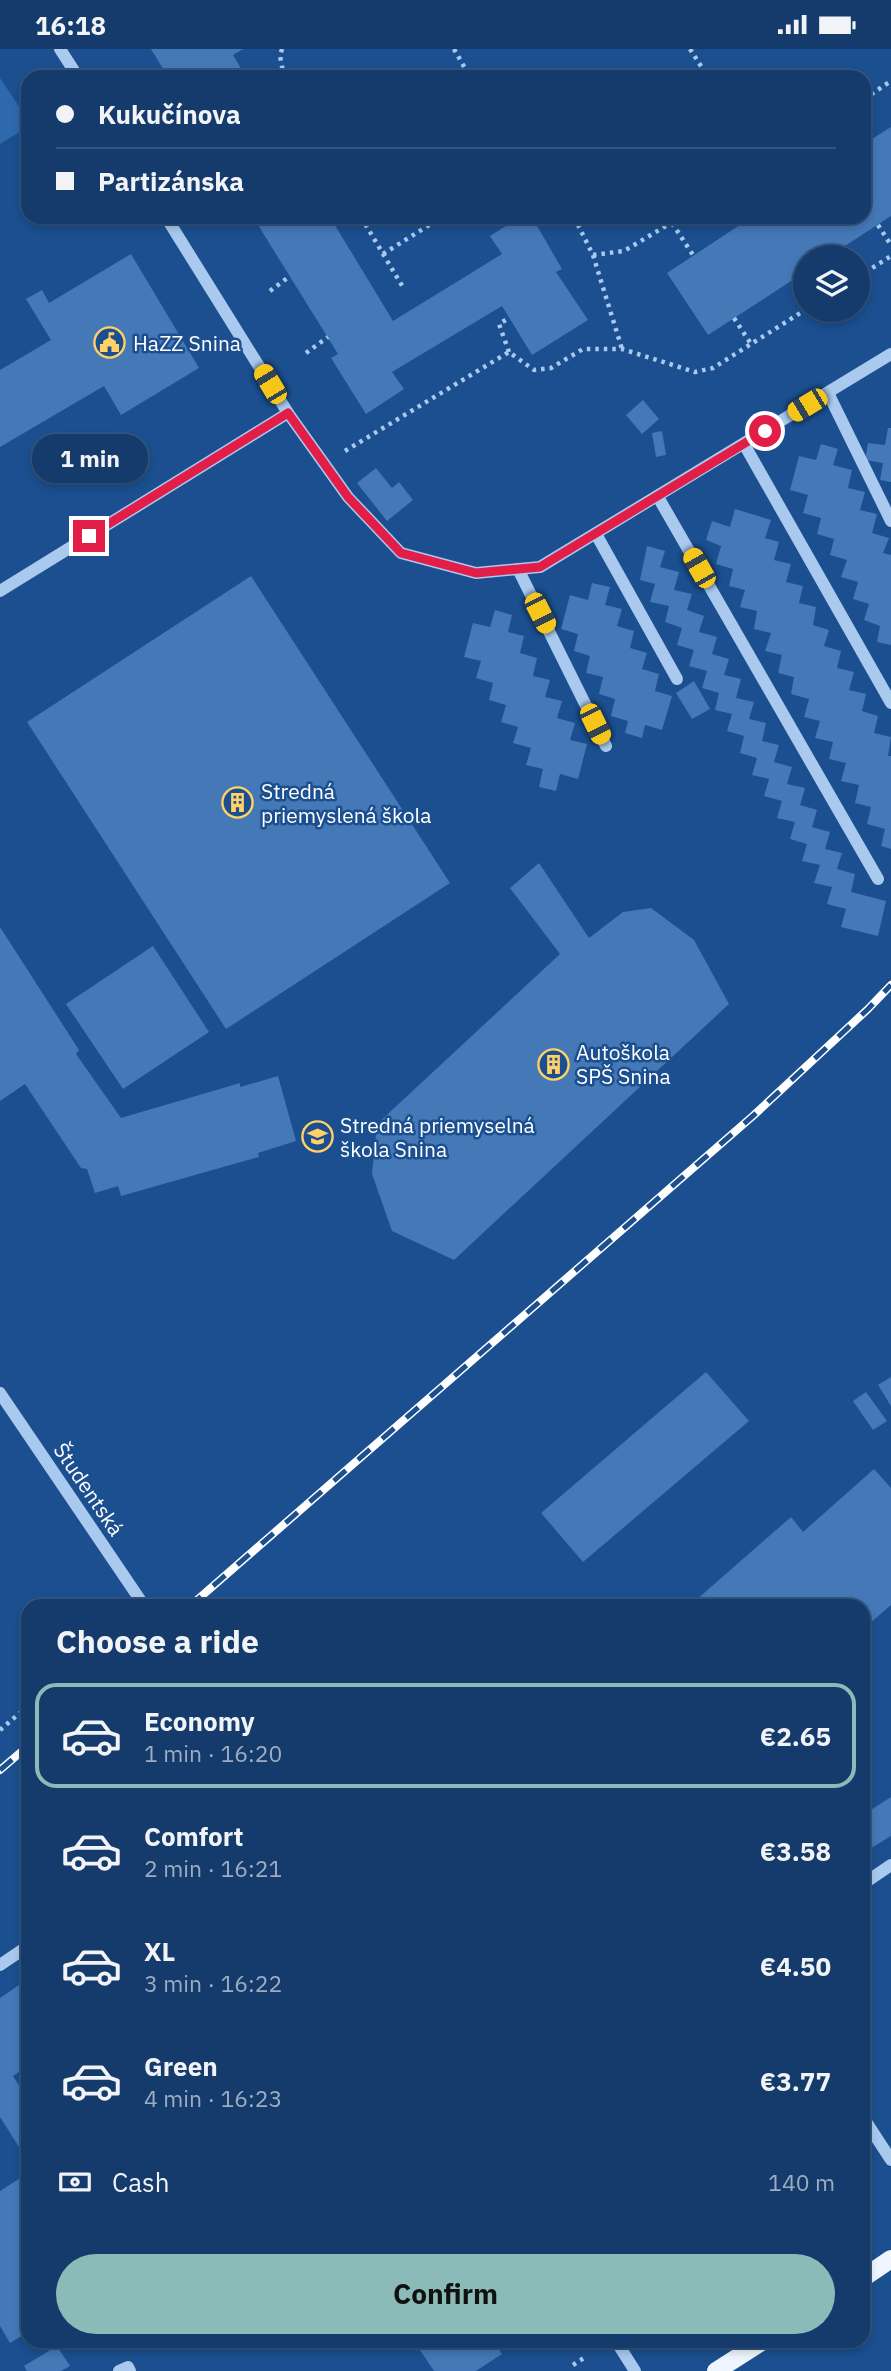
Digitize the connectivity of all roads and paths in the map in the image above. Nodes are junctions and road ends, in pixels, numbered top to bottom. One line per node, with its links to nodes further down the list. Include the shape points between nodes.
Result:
1 (60, 49): 5 (street)
2 (282, 49): 6 (path)
3 (454, 49): 7 (path)
4 (690, 49): 8 (path)
5 (74, 70)
6 (283, 70)
7 (466, 70)
8 (704, 70)
9 (891, 81): 10 (path)
10 (871, 94)
11 (170, 224): 37 (street)
12 (365, 224): 19 (path)
13 (431, 224): 19 (path)
14 (578, 224): 20 (path)
15 (670, 224): 20 (path, via 624,251)
16 (673, 224): 21 (path)
17 (878, 225): 18 (path)
18 (891, 245)
19 (383, 254): 25 (path)
20 (593, 255): 32 (path)
21 (694, 255)
22 (891, 256): 23 (path)
23 (870, 269)
24 (290, 276): 26 (path)
25 (404, 289)
26 (270, 291)
27 (509, 318): 33 (path, via 499,324)
28 (734, 318): 31 (path)
29 (793, 318): 31 (path)
30 (328, 338): 34 (path)
31 (751, 344): 32 (path, via 713,368 695,372)
32 (622, 349): 33 (path, via 583,349 551,368 534,370)
33 (509, 352): 39 (path, via 350,450)
34 (306, 353)
35 (891, 354): 36 (street)
36 (828, 393): 38 (street); 41 (street)
37 (288, 413): 43 (street, via 348,497 401,553 476,573); 44 (street)
38 (744, 444): 40 (street); 46 (street)
39 (338, 453)
40 (658, 497): 42 (street); 48 (street)
41 (891, 521)
42 (596, 534): 43 (street, via 540,567); 45 (street)
43 (518, 569): 47 (street)
44 (0, 591)
45 (677, 679)
46 (891, 703)
47 (606, 746)
48 (878, 879)
49 (1, 1396): 50 (street, Študentská)
50 (140, 1599)
51 (21, 1712): 52 (path)
52 (0, 1730)
53 (891, 1865): 54 (street)
54 (870, 1879)
55 (21, 1951): 56 (street)
56 (0, 1965)
57 (870, 2128): 58 (street)
58 (891, 2160)
59 (891, 2259): 60 (main road)
60 (870, 2272)
61 (620, 2348): 67 (street)
62 (752, 2348): 68 (main road)
63 (587, 2356): 64 (path)
64 (573, 2365)
65 (119, 2371): 66 (street, via 128,2367)
66 (130, 2371)
67 (635, 2371)
68 (716, 2371)

